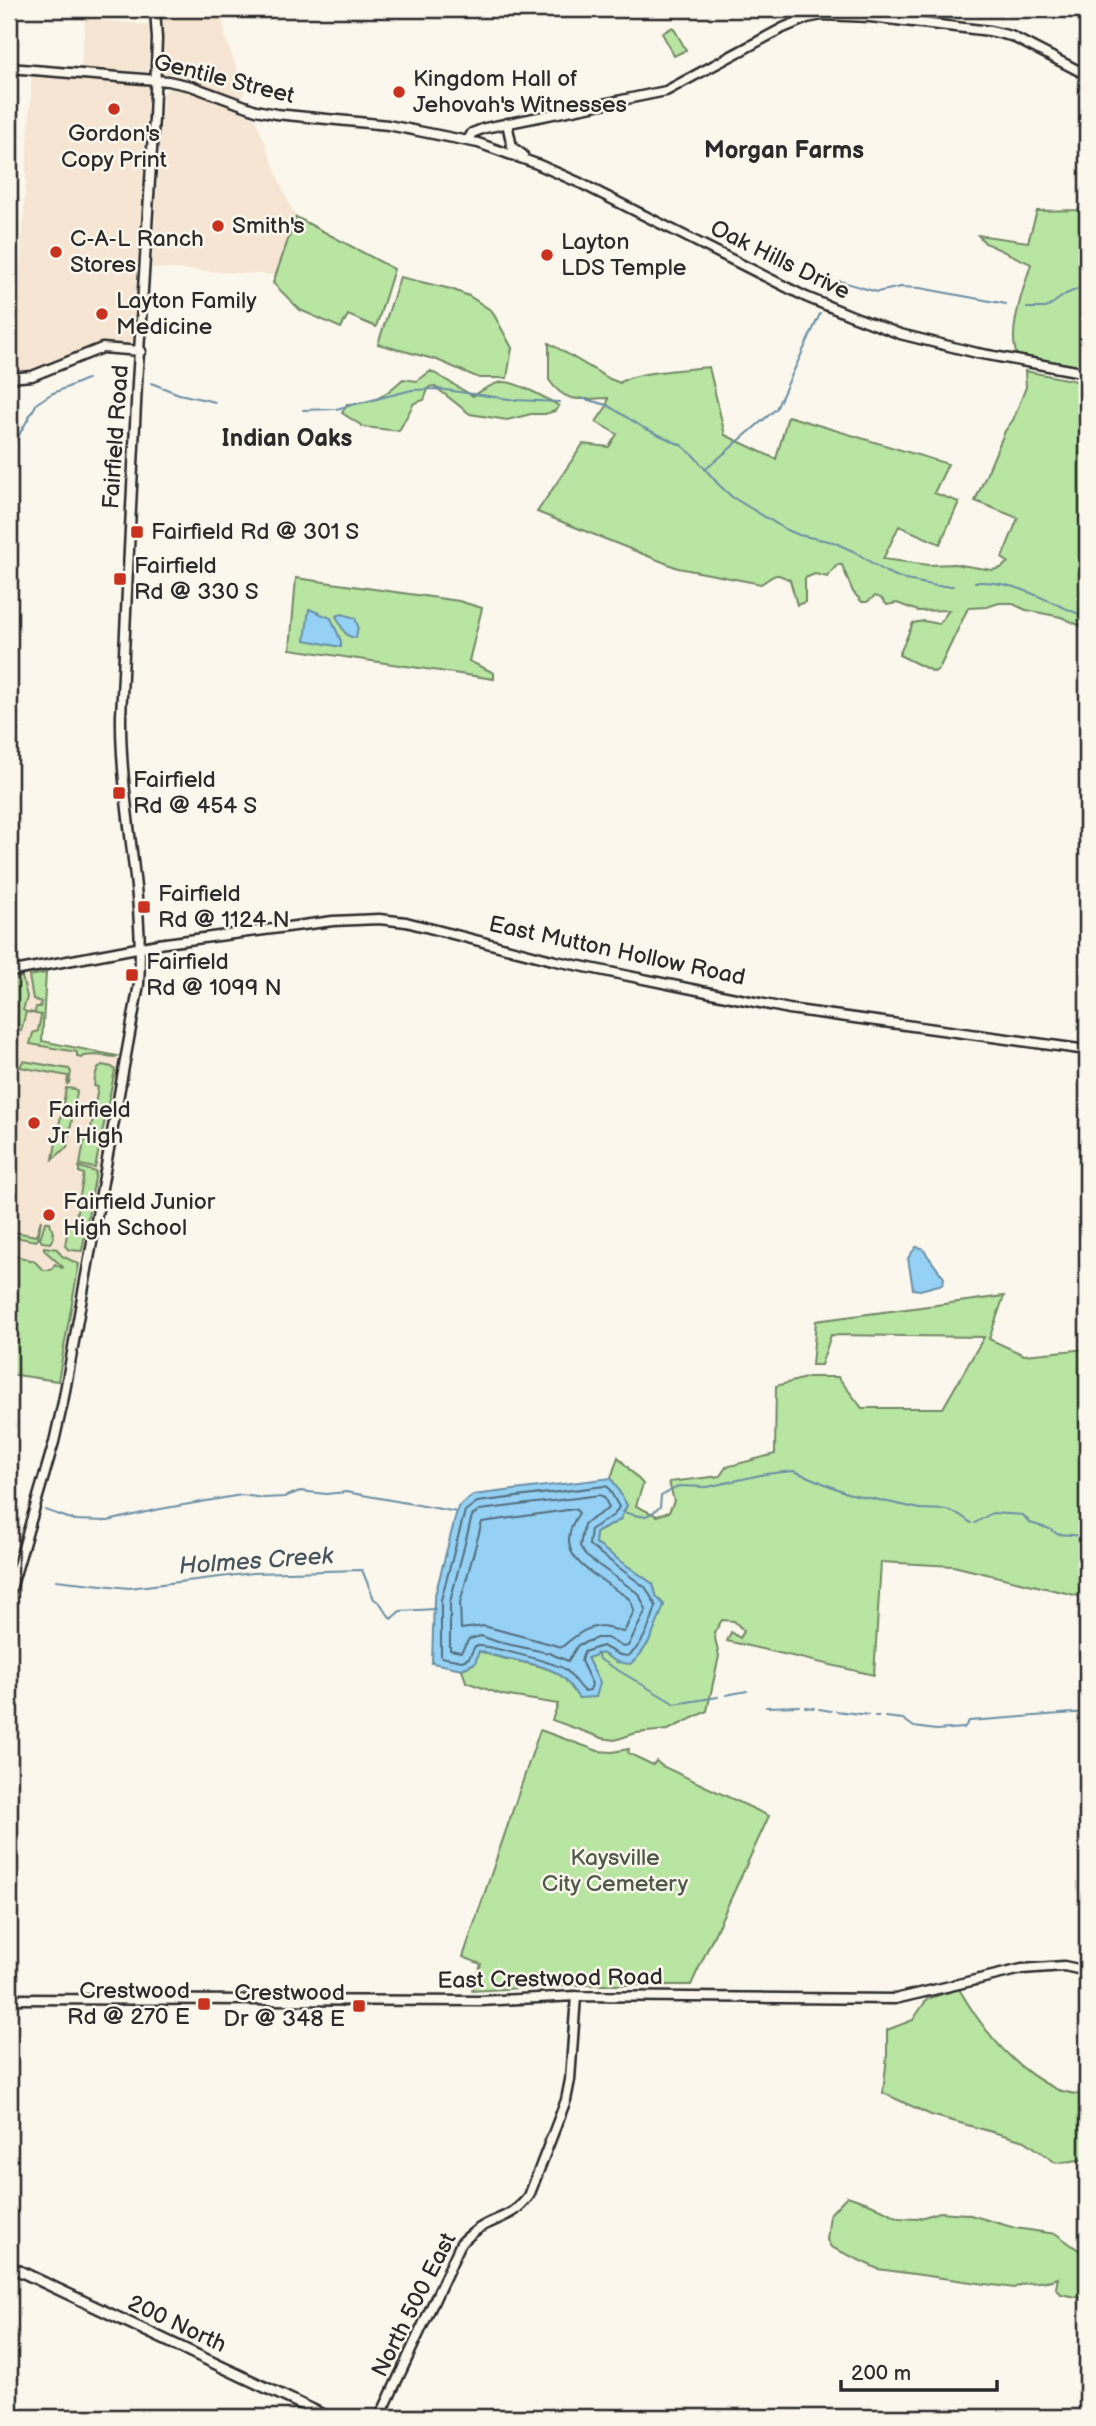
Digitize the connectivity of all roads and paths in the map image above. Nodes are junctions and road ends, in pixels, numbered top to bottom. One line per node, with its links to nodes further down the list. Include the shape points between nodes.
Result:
1 (155, 9): 4 (street, Fairfield Road)
2 (9, 68): 4 (street, Gentile Street)
3 (1087, 75): 5 (street, via 1012,36 990,31 822,15 796,22 666,91)
4 (156, 80): 6 (street, Gentile Street, via 191,86 276,114); 9 (street, Fairfield Road)
5 (507, 123): 7 (street, via 477,130); 8 (street, via 514,149)
6 (388, 125): 7 (street, Oak Hills Drive)
7 (468, 140): 8 (street, Oak Hills Drive)
8 (553, 171): 10 (street, Oak Hills Drive, via 861,320 977,354)
9 (141, 351): 11 (street, via 102,348 32,376); 12 (street, Fairfield Road, via 121,716)
10 (1087, 373)
11 (9, 378)
12 (140, 947): 13 (street, East Mutton Hollow Road); 14 (street, East Mutton Hollow Road, via 379,919 789,1009); 15 (street, Fairfield Road, via 137,1001 71,1363 54,1442)
13 (9, 972)
14 (1087, 1050)
15 (9, 1596)
16 (1087, 1971): 17 (street, East Crestwood Road, via 1064,1966 1022,1969 895,1998)
17 (576, 1996): 18 (street, East Crestwood Road, via 470,2001); 21 (street, North 500 East, via 566,2100 529,2196 519,2209 482,2226 461,2243)
18 (9, 1999)
19 (9, 2266): 20 (main road, 200 North)
20 (328, 2417)
21 (380, 2417)

